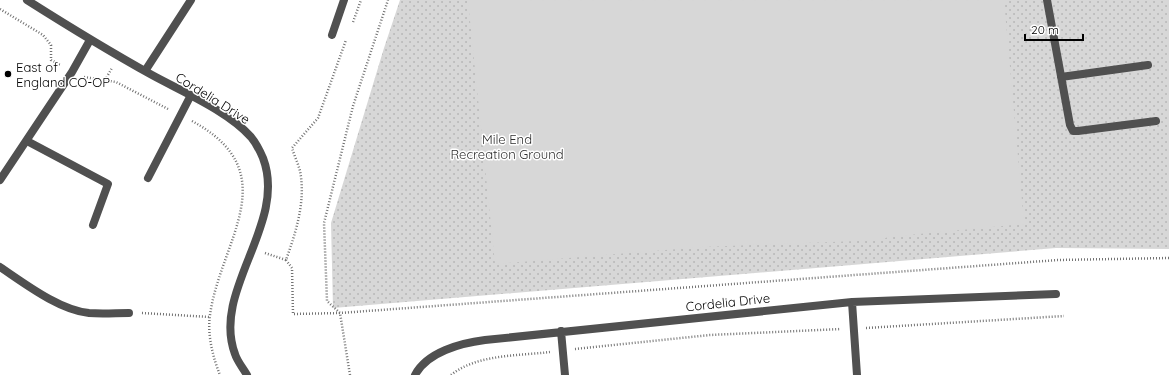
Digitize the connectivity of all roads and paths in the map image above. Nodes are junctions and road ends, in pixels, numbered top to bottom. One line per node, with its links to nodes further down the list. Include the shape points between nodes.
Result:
1 (27, 0): 11 (street, Cordelia Drive)
2 (191, 0): 13 (street)
3 (344, 0): 10 (street)
4 (361, 0): 8 (path)
5 (388, 0): 30 (path, via 353,106 324,223 327,301)
6 (1047, 0): 15 (street)
7 (0, 9): 14 (path, via 43,35 51,45 51,60)
8 (351, 26)
9 (349, 33): 25 (path, via 318,118 292,148 300,172 301,195 299,223)
10 (332, 35)
11 (90, 40): 13 (street, Cordelia Drive); 14 (street)
12 (1148, 65): 15 (street)
13 (146, 71): 16 (street, Cordelia Drive)
14 (72, 72): 17 (path, via 116,82); 19 (street)
15 (1061, 77): 18 (street, via 1073,130 1078,132)
16 (191, 95): 17 (street); 23 (street, Cordelia Drive, via 241,127 253,138 267,169 269,187 265,211)
17 (181, 115): 21 (street); 32 (path, via 207,129 228,148 237,164 244,191 241,215 214,296)
18 (1156, 121)
19 (27, 141): 20 (street); 22 (street, via 108,184)
20 (2, 177)
21 (148, 178)
22 (93, 225)
23 (252, 249): 25 (path); 37 (street, Cordelia Drive, via 233,304 231,333 235,354)
24 (1169, 258): 30 (path, via 1058,260)
25 (286, 260): 30 (path, via 292,268 293,314)
26 (0, 267): 29 (street, via 41,293 72,308 88,313)
27 (1056, 294): 28 (street, Cordelia Drive)
28 (852, 302): 33 (street); 34 (street, Cordelia Drive)
29 (129, 313): 32 (path)
30 (340, 313): 38 (path)
31 (1064, 316): 33 (path)
32 (210, 317): 36 (path, via 211,344)
33 (854, 328): 35 (path, via 710,335); 42 (street)
34 (561, 331): 35 (street); 39 (street, Cordelia Drive, via 469,342 438,354)
35 (562, 351): 40 (path, via 492,359 461,367); 41 (street)
36 (220, 375)
37 (247, 375)
38 (350, 375)
39 (415, 375)
40 (451, 375)
41 (565, 375)
42 (857, 375)

